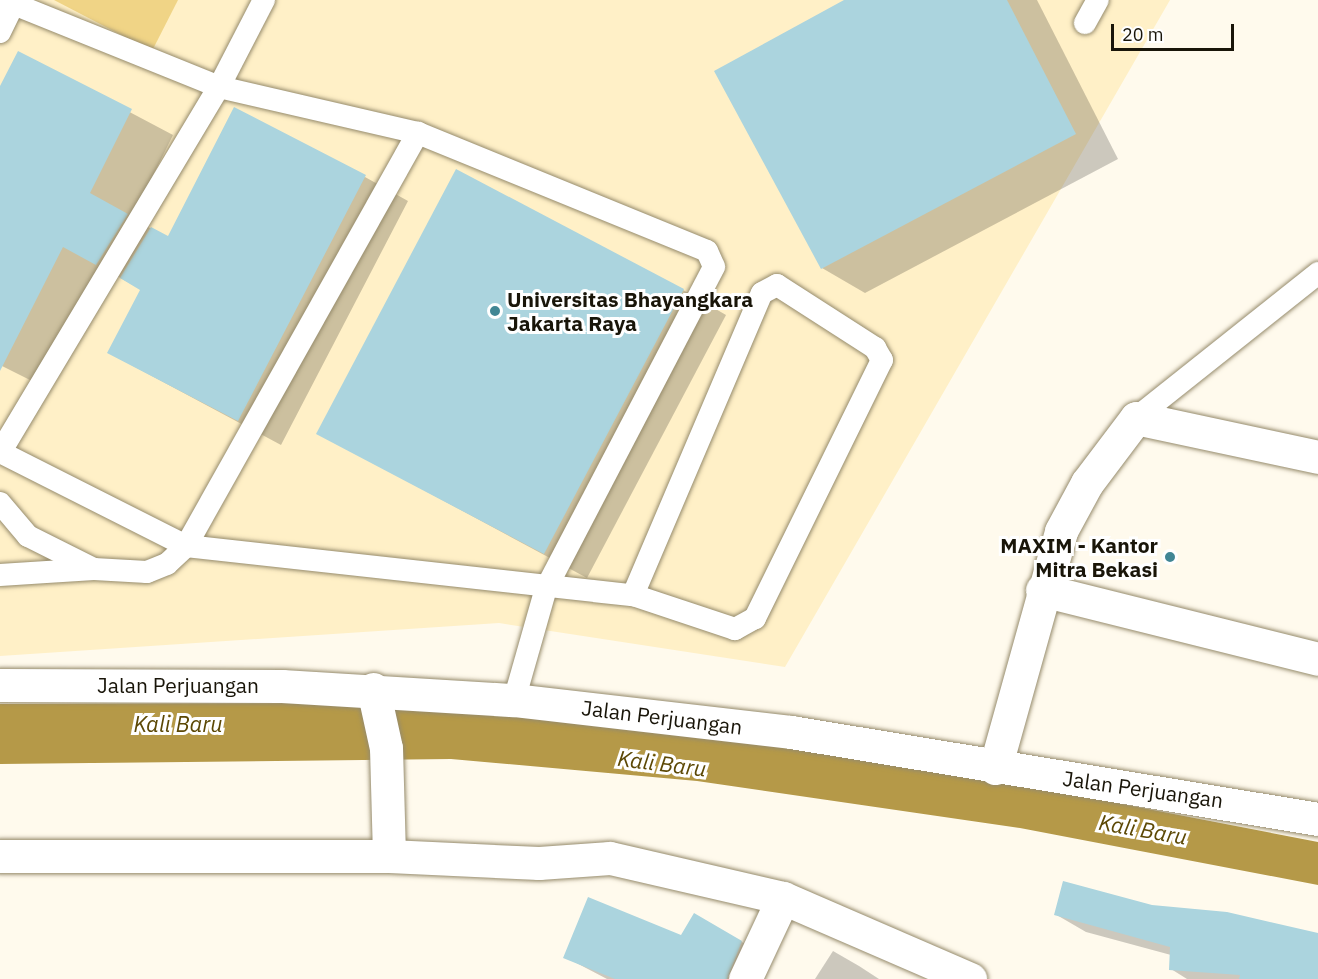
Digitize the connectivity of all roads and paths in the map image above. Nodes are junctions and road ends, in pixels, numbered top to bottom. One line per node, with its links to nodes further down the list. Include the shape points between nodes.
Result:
1 (264, 0): 6 (lane)
2 (1098, 0): 4 (lane)
3 (9, 2): 5 (lane); 6 (lane)
4 (1085, 23)
5 (0, 32)
6 (219, 87): 7 (lane); 10 (lane)
7 (418, 133): 13 (lane); 16 (lane, via 707,251 713,259 714,267)
8 (1318, 273): 9 (lane)
9 (1136, 418): 11 (main road); 17 (main road, via 1087,483 1061,531)
10 (1, 451): 13 (lane)
11 (1318, 457)
12 (0, 503): 14 (lane, via 28,536)
13 (186, 546): 14 (lane, via 167,564 147,572); 16 (lane)
14 (94, 569): 15 (lane)
15 (0, 575)
16 (546, 588): 18 (lane); 22 (lane)
17 (1042, 590): 19 (main road); 23 (main road)
18 (633, 595): 18 (lane, via 735,629 749,625 882,360 880,353 777,285 762,293)
19 (1318, 659)
20 (0, 686): 21 (main road, Jalan Perjuangan)
21 (375, 695): 22 (main road, Jalan Perjuangan); 26 (main road, via 386,748 384,789)
22 (514, 700): 23 (main road, Jalan Perjuangan, via 791,732)
23 (995, 768): 24 (main road, Jalan Perjuangan, via 1219,799)
24 (1318, 819)
25 (0, 856): 26 (main road)
26 (389, 856): 27 (main road, via 539,863 610,858)
27 (783, 898): 28 (main road); 29 (main road)
28 (745, 979)
29 (970, 979)

